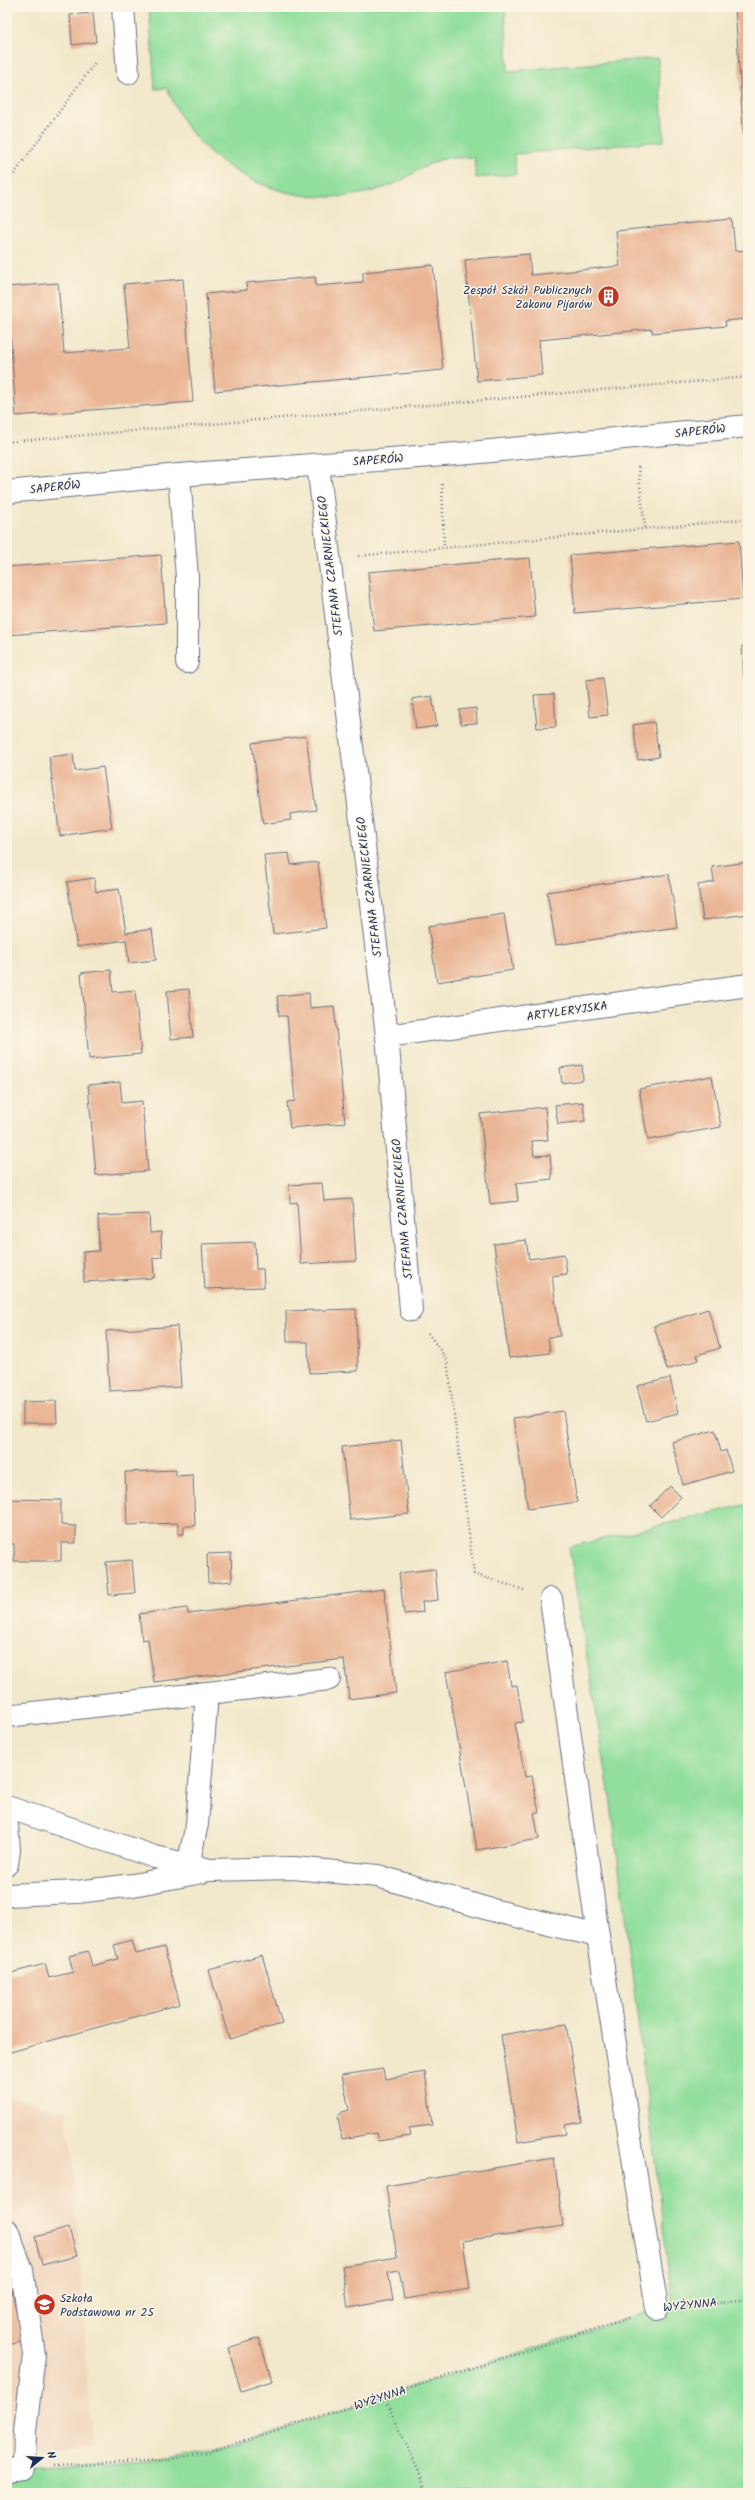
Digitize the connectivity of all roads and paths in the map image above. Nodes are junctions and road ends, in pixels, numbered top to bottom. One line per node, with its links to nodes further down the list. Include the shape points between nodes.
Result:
1 (124, 7): 3 (street)
2 (99, 57): 4 (path)
3 (128, 73)
4 (7, 184)
5 (748, 377): 8 (path)
6 (748, 426): 7 (street, SAPERÓW)
7 (634, 437): 9 (street, SAPERÓW); 14 (path)
8 (7, 442)
9 (441, 456): 10 (street, SAPERÓW); 15 (path)
10 (318, 465): 11 (street, SAPERÓW); 16 (street, STEFANA CZARNIECKIEGO)
11 (179, 475): 12 (street, SAPERÓW); 17 (street, via 187,577)
12 (7, 492)
13 (748, 519): 14 (path)
14 (645, 529): 15 (path)
15 (444, 548): 16 (path)
16 (329, 559): 19 (street, STEFANA CZARNIECKIEGO)
17 (188, 662)
18 (748, 986): 19 (street, ARTYLERYJSKA)
19 (387, 1036): 20 (street, STEFANA CZARNIECKIEGO)
20 (411, 1310): 21 (path, via 447,1360 474,1574)
21 (551, 1598): 31 (street)
22 (329, 1679): 23 (street)
23 (207, 1693): 24 (street); 28 (street, via 197,1824)
24 (7, 1716)
25 (7, 1807): 28 (street, via 155,1857)
26 (7, 1826): 27 (street)
27 (7, 1864)
28 (188, 1865): 29 (street)
29 (210, 1870): 30 (street, via 132,1885 77,1892); 31 (street, via 294,1868 378,1876 488,1909)
30 (7, 1895)
31 (598, 1936): 34 (street)
32 (7, 2230): 36 (street, via 22,2270 34,2355 25,2431)
33 (748, 2300): 34 (path, WYŻYNNA)
34 (657, 2309): 35 (path, WYŻYNNA)
35 (384, 2397): 36 (path, WYŻYNNA, via 208,2452 163,2461); 37 (path, via 419,2471)
36 (15, 2469)
37 (426, 2493)

